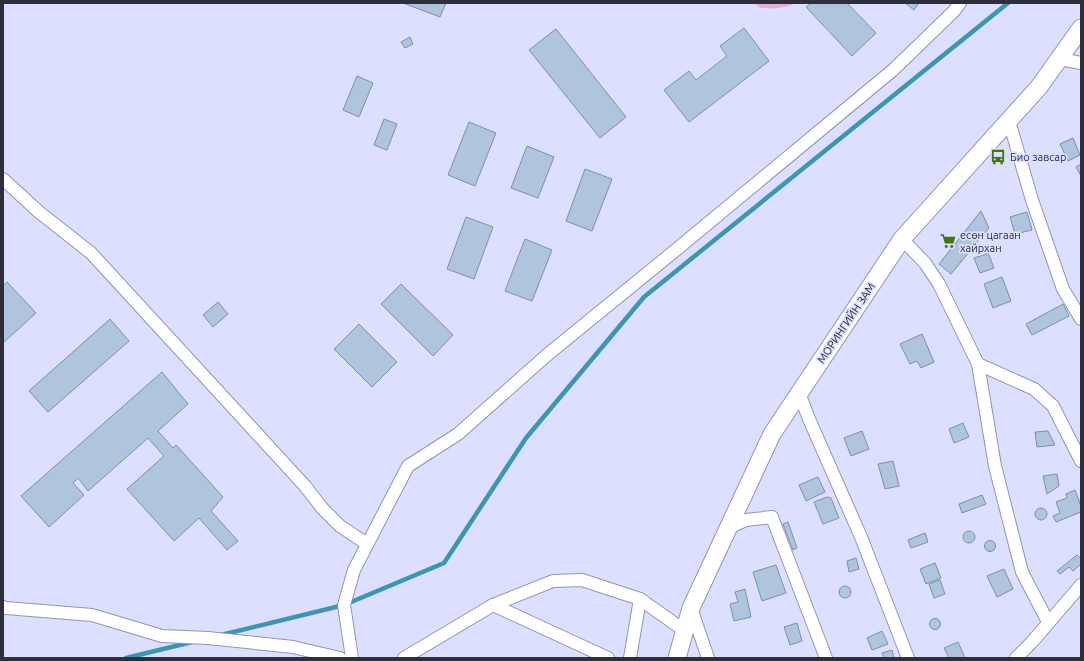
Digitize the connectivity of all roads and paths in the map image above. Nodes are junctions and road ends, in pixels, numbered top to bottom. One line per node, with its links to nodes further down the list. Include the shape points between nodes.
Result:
1 (960, 3): 13 (street, via 893,70 547,354 458,434 408,466)
2 (1081, 28): 3 (main road, МОРИНГИЙН ЗАМ)
3 (1060, 59): 4 (street); 5 (main road, МОРИНГИЙН ЗАМ)
4 (1081, 63)
5 (1009, 120): 7 (main road, МОРИНГИЙН ЗАМ); 8 (street, via 1032,200 1063,289)
6 (3, 179): 13 (street, via 39,212 91,253 305,486 322,508 340,526)
7 (902, 239): 9 (street, via 925,263 939,284); 10 (main road, МОРИНГИЙН ЗАМ)
8 (1081, 319)
9 (978, 364): 11 (street, via 1034,389 1053,406); 19 (street, via 995,466 1022,572)
10 (799, 393): 12 (main road, МОРИНГИЙН ЗАМ, via 772,434); 29 (street, via 861,537)
11 (1081, 461)
12 (730, 527): 18 (main road, МОРИНГИЙН ЗАМ); 28 (street, via 746,520 772,517)
13 (367, 544): 22 (street, via 354,570 344,605)
14 (1081, 585): 19 (street)
15 (640, 599): 16 (street, via 582,580 553,581); 20 (street); 25 (street)
16 (494, 605): 23 (street); 24 (street)
17 (3, 607): 21 (street, via 92,615 162,636 293,647)
18 (691, 608): 20 (main road, МОРИНГИЙН ЗАМ); 27 (street)
19 (1048, 622): 30 (street)
20 (685, 631): 26 (main road, МОРИНГИЙН ЗАМ)
21 (340, 658)
22 (352, 658)
23 (404, 658)
24 (608, 658)
25 (630, 658)
26 (677, 658)
27 (708, 658)
28 (826, 658)
29 (908, 658)
30 (1016, 658)

